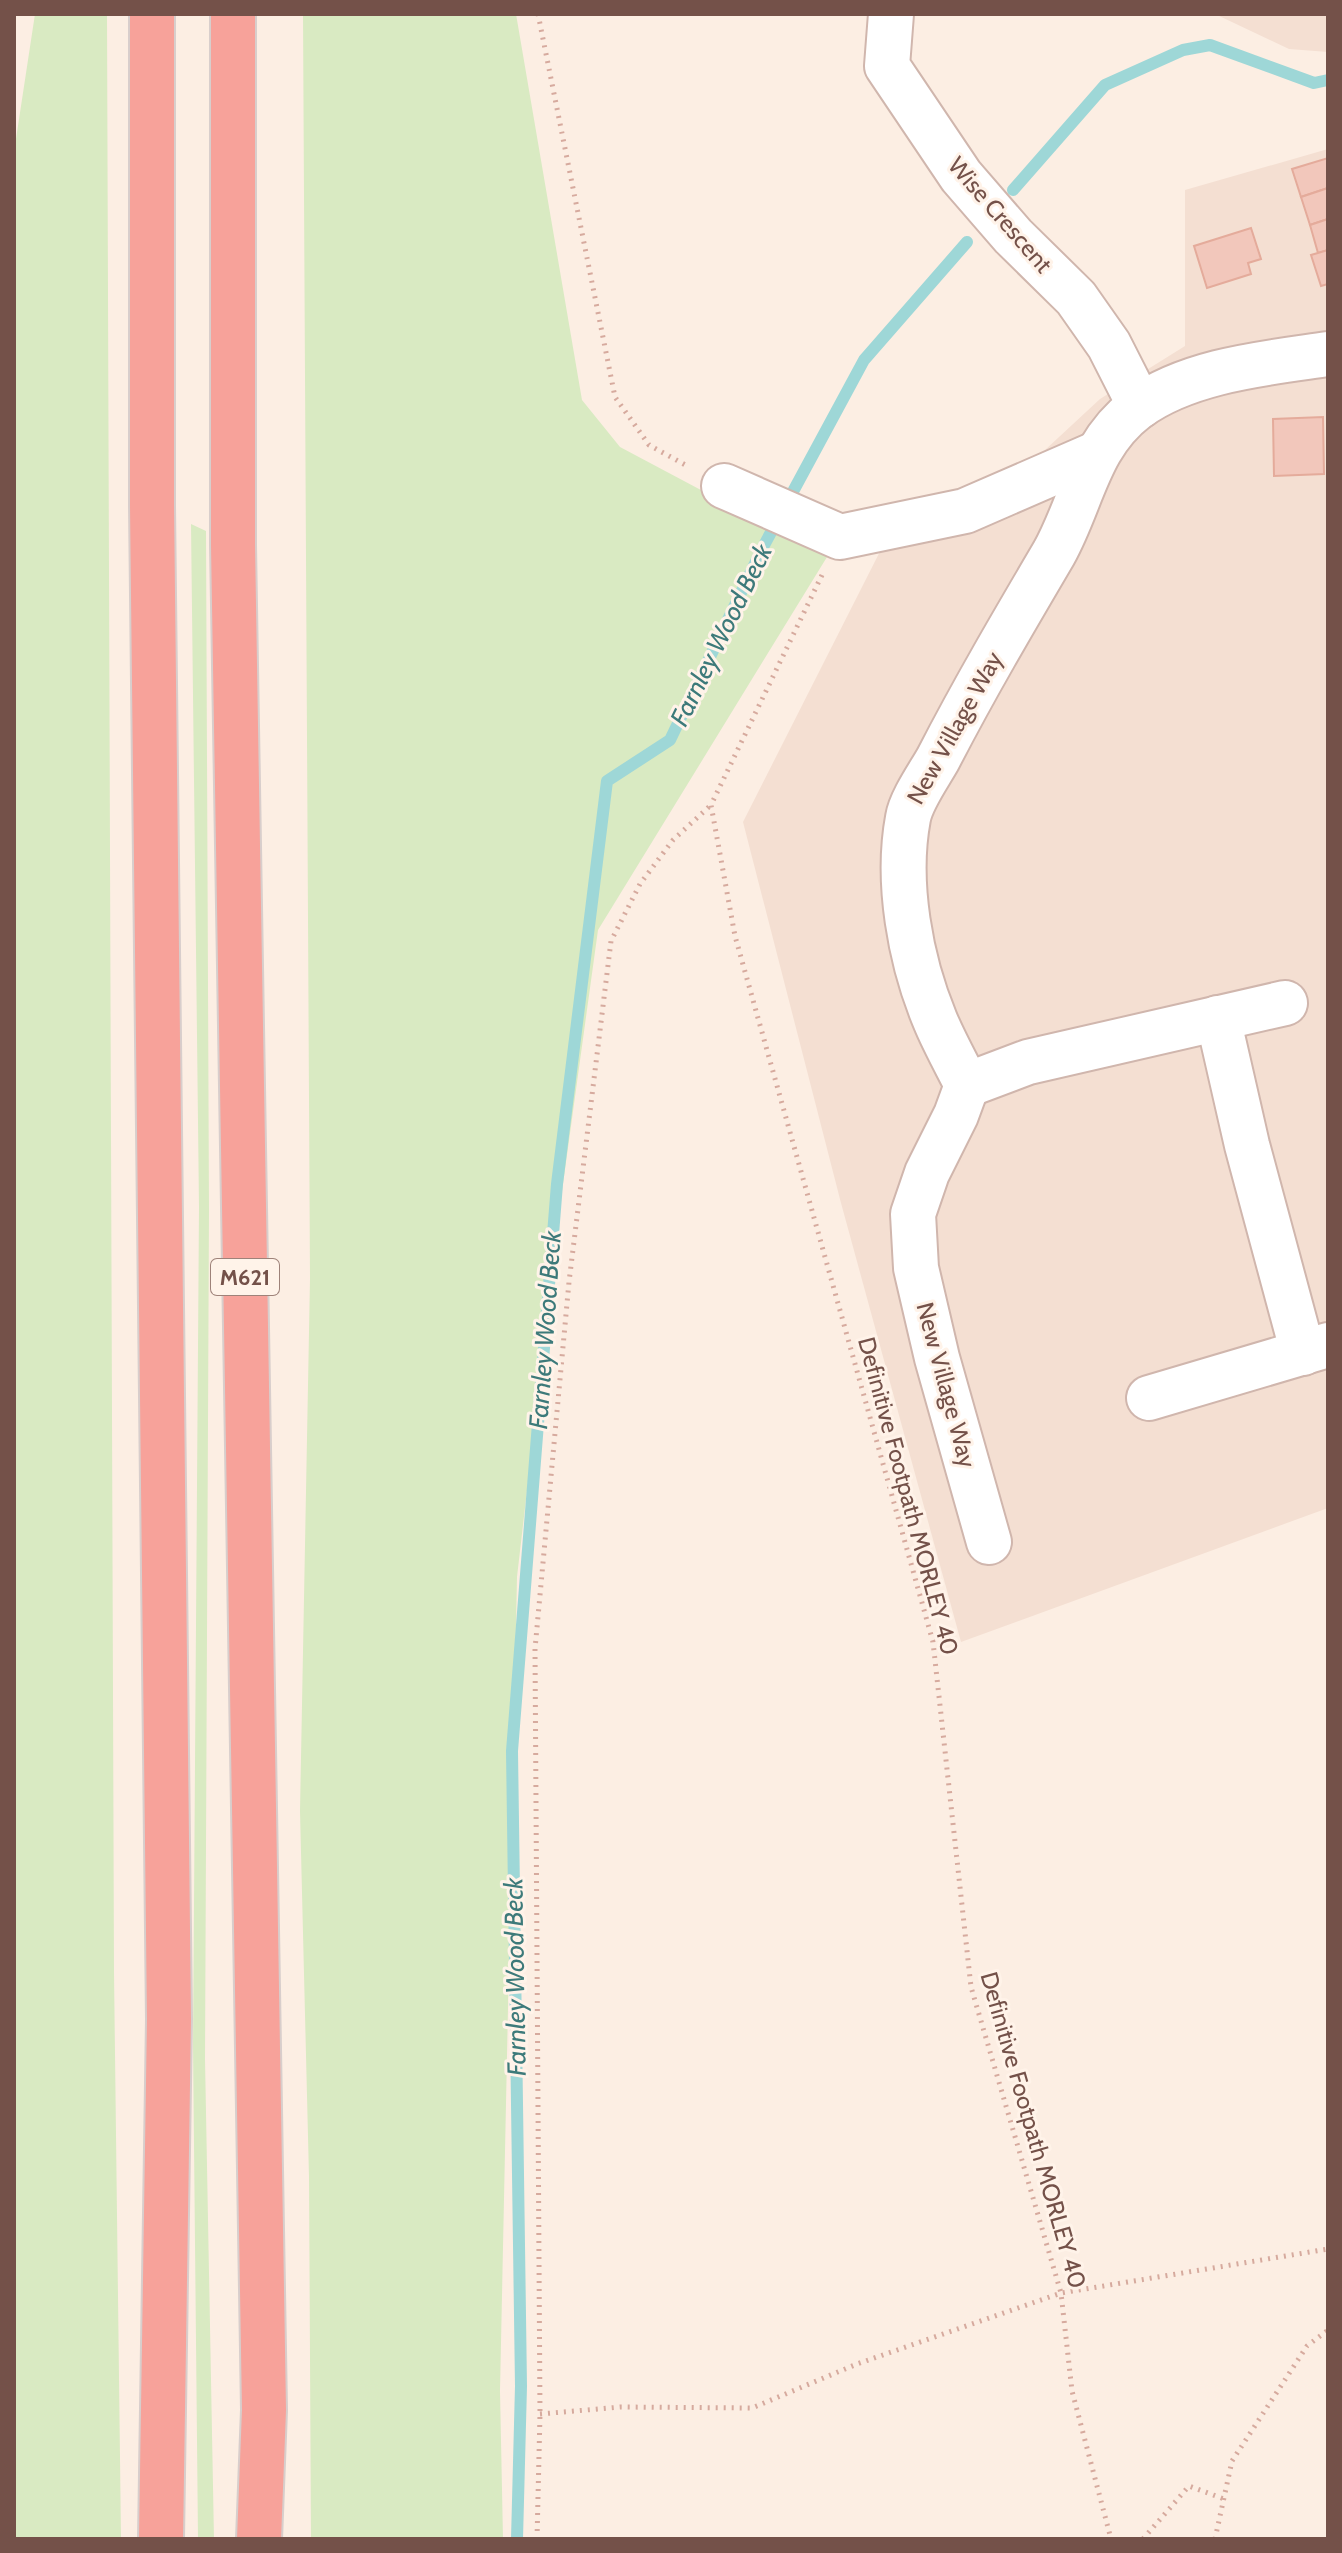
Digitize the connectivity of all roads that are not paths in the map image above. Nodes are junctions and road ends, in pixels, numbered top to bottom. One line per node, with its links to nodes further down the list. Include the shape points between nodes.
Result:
1 (152, 14): 14 (highway, via 152,505 169,2019)
2 (233, 14): 15 (highway, M621, via 233,561 264,2410)
3 (891, 14): 5 (street, Wise Crescent, via 887,66 961,176 1076,298 1109,345)
4 (1328, 354): 5 (street, New Village Way, via 1185,383)
5 (1140, 406): 6 (street, New Village Way, via 1113,428)
6 (1096, 454): 7 (street, via 965,511 840,537); 10 (street, New Village Way, via 1068,528 908,814 902,876 915,955 934,1019)
7 (724, 486)
8 (1285, 1003): 9 (street)
9 (1218, 1018): 10 (street, via 1028,1062); 11 (street, via 1247,1145)
10 (967, 1085): 13 (street, New Village Way, via 913,1214 914,1241 937,1358)
11 (1316, 1349): 12 (street)
12 (1149, 1398)
13 (989, 1542)
14 (161, 2539)
15 (259, 2539)

